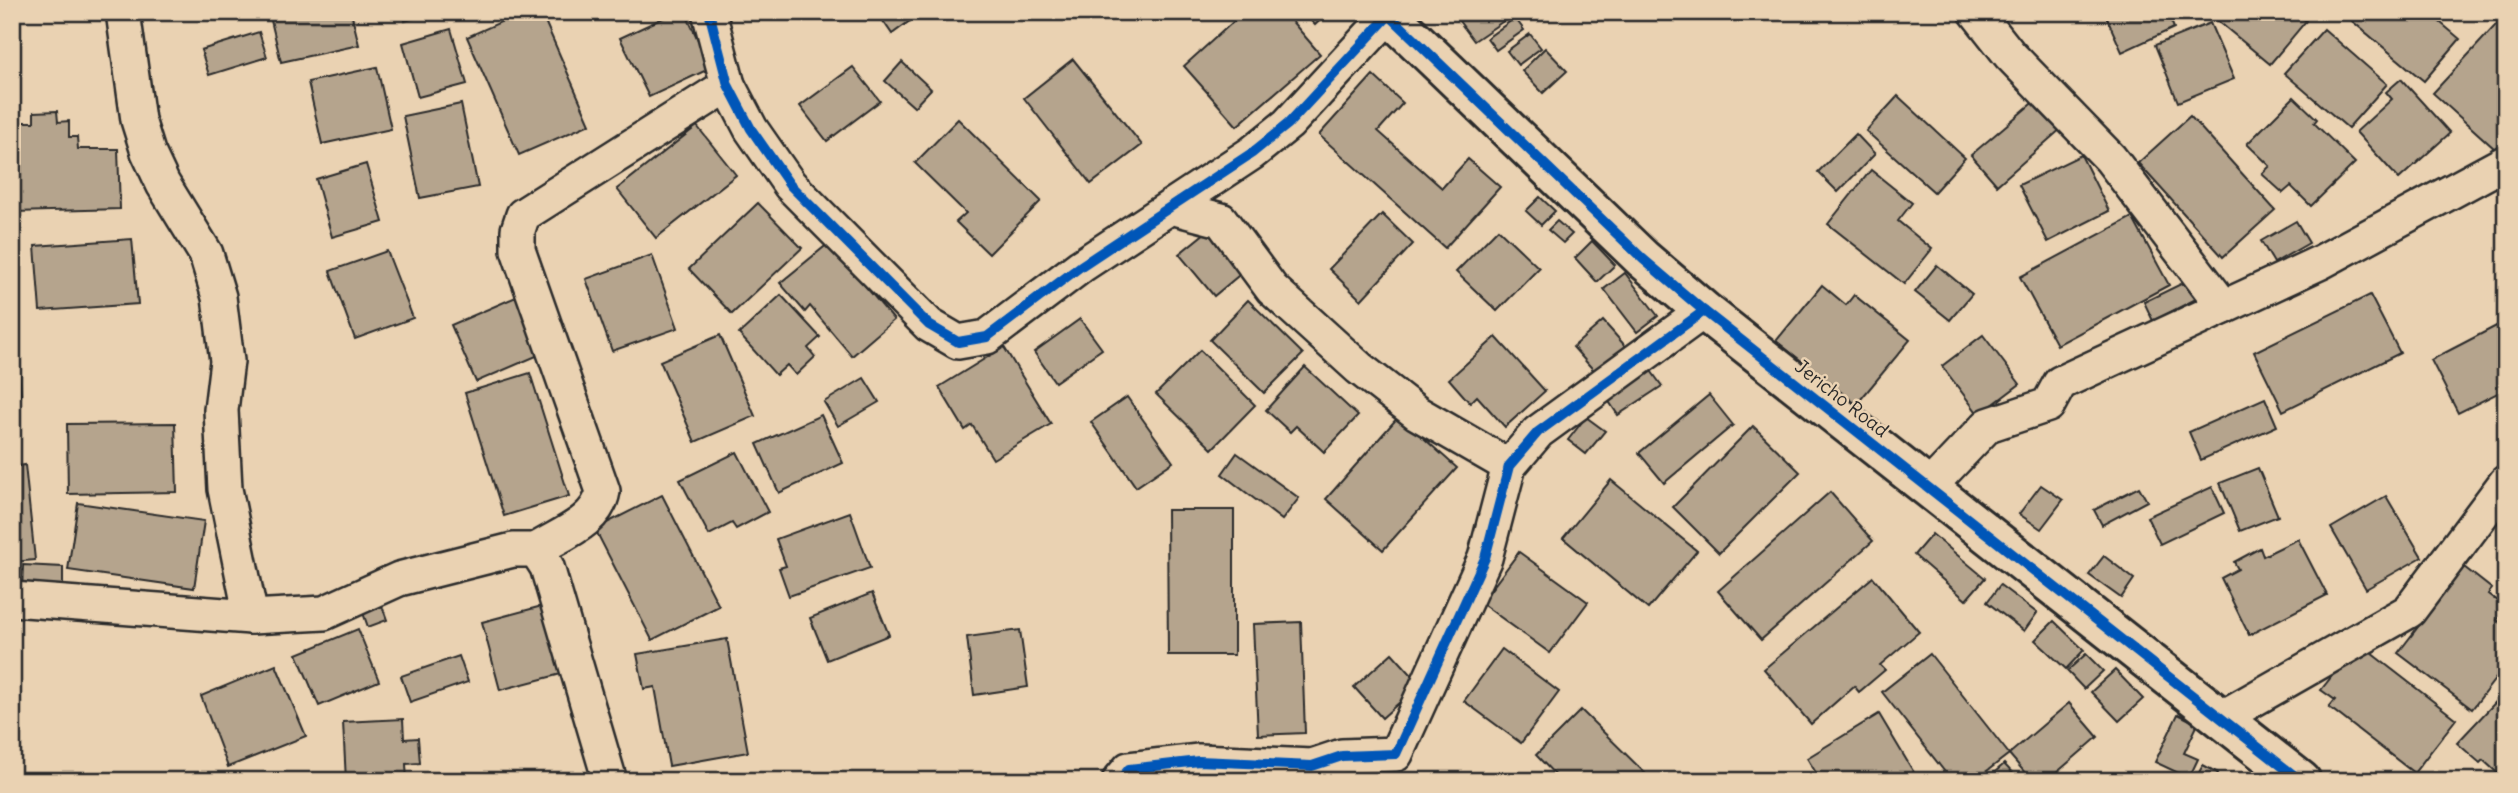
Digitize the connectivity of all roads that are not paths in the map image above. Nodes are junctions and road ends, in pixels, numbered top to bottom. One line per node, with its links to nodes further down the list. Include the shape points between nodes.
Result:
1 (122, 12): 17 (street, via 138,120 148,152 206,254 219,297 227,361 221,410 225,489)
2 (709, 12): 5 (street)
3 (1976, 12): 10 (street, via 2010,55 2110,158)
4 (1388, 14): 7 (street, via 1288,124); 11 (street, Jericho Road)
5 (728, 85): 8 (street, via 751,129 790,185 929,325 958,342 987,337 1081,266); 15 (street, via 523,215 518,250 603,491 592,516)
6 (2506, 162): 10 (street, via 2321,262)
7 (1233, 167): 8 (street); 9 (street)
8 (1171, 207): 9 (street)
9 (1221, 220): 12 (street, via 1272,289 1359,368 1417,413)
10 (2224, 307): 14 (street, via 2060,383 2048,405 1988,425)
11 (1704, 311): 12 (street, via 1538,432); 14 (street, Jericho Road)
12 (1509, 466): 20 (street, via 1485,558 1396,754 1342,756 1312,766 1199,761 1129,769)
13 (2506, 482): 18 (street, via 2409,611)
14 (1928, 488): 18 (street, Jericho Road)
15 (536, 550): 17 (street, via 513,550 399,579 324,613); 19 (street, via 547,567)
16 (12, 599): 17 (street)
17 (251, 617)
18 (2221, 718): 21 (street, Jericho Road)
19 (610, 781)
20 (1119, 781)
21 (2301, 781)

